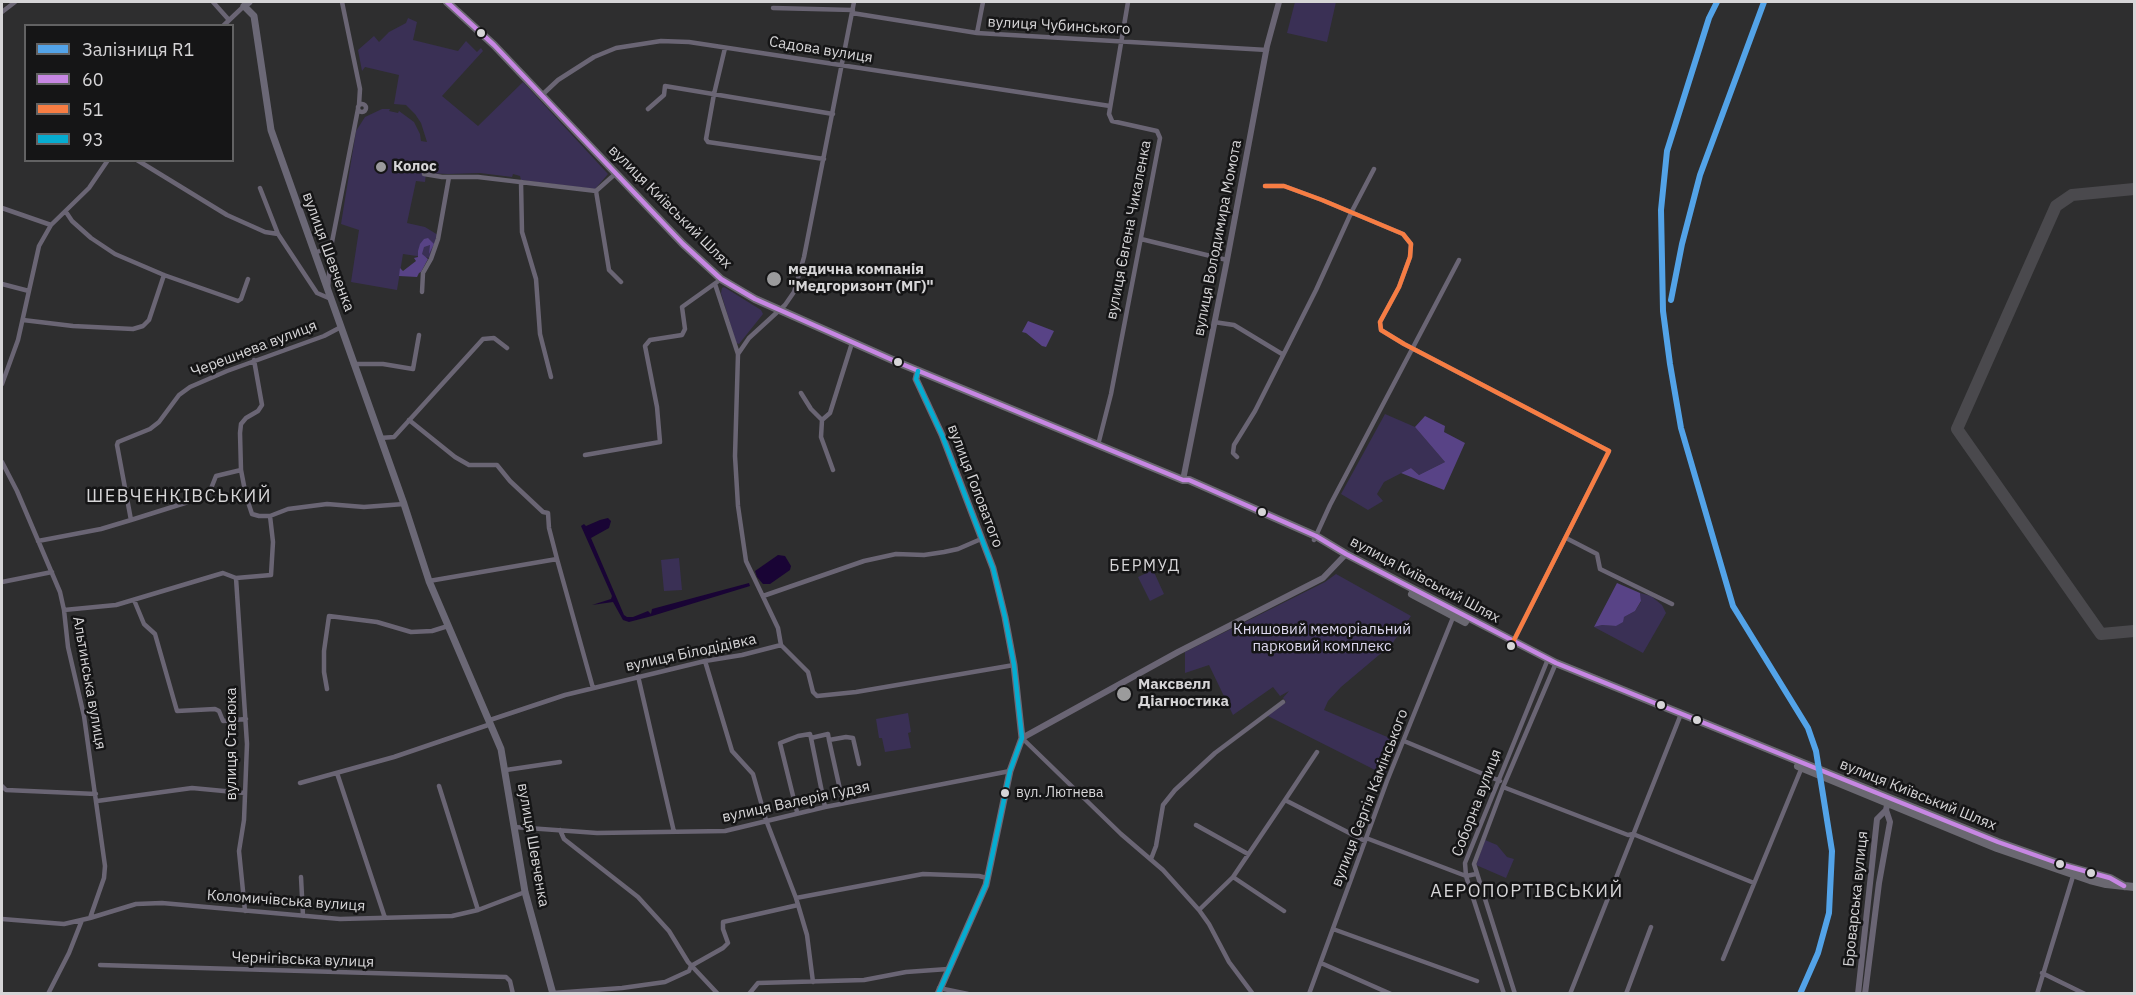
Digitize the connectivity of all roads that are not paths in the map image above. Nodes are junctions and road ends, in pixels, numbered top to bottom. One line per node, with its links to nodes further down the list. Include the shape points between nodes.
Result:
1 (15, 2): 12 (street)
2 (213, 2): 13 (street)
3 (342, 2): 22 (street)
4 (854, 2): 11 (street)
5 (983, 2): 15 (street)
6 (1128, 2): 16 (street)
7 (1279, 2): 18 (street, вулиця Володимира Момота)
8 (452, 3): 21 (highway, вулиця Київський Шлях)
9 (247, 4): 13 (street); 45 (main road, вулиця Шевченка, via 254,16 271,130)
10 (773, 8): 11 (street, вулиця Чубинського)
11 (853, 11): 15 (street, вулиця Чубинського); 19 (street)
12 (2, 12)
13 (229, 20): 14 (street)
14 (225, 24)
15 (976, 33): 16 (street, вулиця Чубинського)
16 (1121, 42): 18 (street, вулиця Чубинського); 23 (street)
17 (725, 48): 19 (street, Садова вулиця); 20 (street); 21 (street, Садова вулиця, via 661,41 616,48 594,57)
18 (1266, 50): 46 (street, вулиця Володимира Момота)
19 (842, 65): 23 (street, Садова вулиця); 25 (street)
20 (714, 94): 24 (street, via 665,86 664,95); 25 (street); 27 (street, via 708,142)
21 (542, 95): 32 (highway, вулиця Київський Шлях)
22 (360, 106): 26 (street); 26 (street, via 366,108)
23 (1110, 106): 43 (street, вулиця Євгена Чикаленка, via 1112,121 1157,131 1160,138)
24 (648, 109)
25 (833, 114): 27 (street)
26 (356, 121): 44 (street)
27 (824, 159): 56 (street, via 794,292)
28 (107, 162): 40 (street)
29 (140, 162): 42 (street, via 227,215)
30 (1374, 169): 39 (street)
31 (424, 174): 33 (street)
32 (617, 174): 37 (street); 50 (highway, вулиця Київський Шлях)
33 (449, 177): 34 (street); 54 (street, via 438,239 423,273)
34 (521, 182): 37 (street); 70 (street, via 522,232 536,279 540,334)
35 (1265, 186): 39 (street, via 1284,186)
36 (260, 188): 42 (street)
37 (596, 191): 51 (street, via 609,270)
38 (2, 208): 41 (street)
39 (1352, 211): 63 (street, via 1403,234 1411,244 1407,267 1380,326 1384,334); 65 (street)
40 (66, 212): 41 (street); 48 (street, via 91,238 115,254)
41 (51, 225): 53 (street, via 39,246)
42 (278, 234): 55 (street, via 317,293)
43 (1141, 239): 46 (street); 76 (street, вулиця Євгена Чикаленка)
44 (331, 247): 45 (street); 55 (street)
45 (314, 253): 55 (main road, вулиця Шевченка)
46 (1227, 260): 58 (street, вулиця Володимира Момота)
47 (1459, 260): 63 (street)
48 (164, 275): 49 (street, via 238,301); 57 (street, via 149,320 143,326 73,326)
49 (248, 279)
50 (718, 281): 56 (highway, вулиця Київський Шлях); 64 (street); 77 (street, via 682,307 682,335 650,340 645,346 660,442)
51 (621, 282)
52 (2, 284): 53 (street)
53 (29, 291): 57 (street)
54 (422, 292)
55 (329, 295): 59 (main road, вулиця Шевченка)
56 (779, 310): 61 (highway, вулиця Київський Шлях); 64 (street)
57 (23, 320): 68 (street)
58 (1214, 322): 65 (street, via 1234,325); 82 (street, вулиця Володимира Момота)
59 (341, 327): 66 (street, Черешнева вулиця); 67 (main road, вулиця Шевченка)
60 (419, 335): 67 (street, via 413,369)
61 (852, 343): 69 (highway, вулиця Київський Шлях); 74 (street, via 830,413)
62 (507, 348): 73 (street, via 489,337 477,343)
63 (1413, 349): 86 (street); 87 (street, via 1609,451)
64 (738, 354): 96 (street, via 738,506 746,561)
65 (1282, 354): 78 (street, via 1234,445 1233,454)
66 (254, 360): 80 (street, via 262,405 241,424); 85 (street, Черешнева вулиця, via 190,387 179,395 159,423 118,442)
67 (354, 364): 75 (main road, вулиця Шевченка)
68 (4, 370): 71 (street)
69 (918, 371): 76 (highway, вулиця Київський Шлях); 88 (main road, вулиця Головатого, via 916,379 942,435)
70 (551, 377)
71 (2, 384)
72 (801, 393): 74 (street)
73 (409, 420): 75 (street, via 394,437); 91 (street, via 468,465 497,465 548,513)
74 (822, 420): 81 (street, via 821,437)
75 (380, 438): 83 (main road, вулиця Шевченка)
76 (1097, 445): 82 (highway, вулиця Київський Шлях)
77 (585, 455)
78 (1237, 457)
79 (2, 462): 89 (street, Альтинська вулиця)
80 (241, 470): 84 (street, via 252,514); 85 (street, via 216,476 204,497)
81 (833, 470)
82 (1183, 480): 86 (highway, вулиця Київський Шлях, via 1295,534)
83 (404, 504): 84 (street, via 327,504 288,509); 94 (main road, вулиця Шевченка)
84 (270, 516): 93 (street, via 271,575)
85 (130, 520): 89 (street)
86 (1315, 538): 90 (highway, вулиця Київський Шлях)
87 (1566, 538): 98 (street, via 1597,554 1600,569); 102 (street)
88 (981, 540): 96 (street, via 944,552 896,554 864,561); 106 (main road, вулиця Головатого, via 994,572)
89 (38, 541): 92 (street, Альтинська вулиця)
90 (1345, 556): 100 (highway, вулиця Київський Шлях); 115 (street, via 1323,578)
91 (557, 560): 94 (street); 109 (street)
92 (52, 572): 95 (street); 99 (street, Альтинська вулиця)
93 (236, 577): 97 (street, via 223,573); 112 (street, вулиця Стасюка)
94 (429, 581): 101 (main road, вулиця Шевченка)
95 (2, 582)
96 (763, 596): 103 (street, via 778,628)
97 (134, 600): 99 (street); 112 (street, via 144,624 154,634 177,711 215,709 223,721)
98 (1672, 604)
99 (64, 610): 130 (street, Альтинська вулиця)
100 (1454, 613): 102 (highway, вулиця Київський Шлях); 117 (street, вулиця Сергія Камінського)
101 (448, 626): 108 (street, via 411,632 376,622 329,616 324,645); 113 (main road, вулиця Шевченка)
102 (1512, 644): 105 (highway, вулиця Київський Шлях)
103 (781, 645): 104 (street, вулиця Білодідівка); 106 (street, via 808,672 817,696)
104 (705, 661): 107 (street, вулиця Білодідівка); 138 (street, via 732,751 753,774)
105 (1551, 663): 111 (highway, вулиця Київський Шлях); 125 (street, Соборна вулиця); 127 (street, Соборна вулиця)
106 (1014, 665): 115 (main road, вулиця Головатого)
107 (638, 676): 109 (street, вулиця Білодідівка); 142 (street)
108 (327, 687)
109 (593, 688): 113 (street, вулиця Білодідівка)
110 (1283, 702): 146 (street, via 1215,753 1163,805)
111 (1680, 716): 121 (highway, вулиця Київський Шлях); 135 (highway, вулиця Київський Шлях); 143 (street)
112 (246, 719): 131 (street, вулиця Стасюка)
113 (490, 720): 122 (main road, вулиця Шевченка); 124 (street, вулиця Білодідівка, via 488,725)
114 (811, 738): 116 (street, via 828,734); 136 (street); 137 (street, via 810,734 780,743)
115 (1022, 738): 123 (main road, вулиця Головатого); 146 (street)
116 (829, 740): 120 (street, via 854,738); 134 (street)
117 (1404, 741): 125 (street); 144 (street, вулиця Сергія Камінського)
118 (1317, 752): 132 (street)
119 (560, 762): 122 (street, вулиця Шевченка)
120 (859, 764)
121 (1802, 767): 135 (highway, вулиця Київський Шлях); 153 (street)
122 (506, 770): 140 (main road, вулиця Шевченка)
123 (1010, 771): 134 (street, вулиця Валерія Гудзя); 152 (main road, вулиця Головатого)
124 (337, 773): 126 (street, вулиця Білодідівка); 164 (street)
125 (1498, 780): 127 (street); 149 (street, Соборна вулиця, via 1466,863)
126 (300, 783)
127 (1504, 785): 143 (street); 148 (street, Соборна вулиця, via 1473,864)
128 (2, 786): 130 (street, via 6,790)
129 (439, 786): 158 (street)
130 (96, 794): 133 (street, Альтинська вулиця)
131 (245, 794): 133 (street, via 192,788); 160 (street, вулиця Стасюка, via 239,852)
132 (1285, 800): 144 (street); 145 (street)
133 (97, 801): 163 (street, Альтинська вулиця, via 105,866)
134 (843, 803): 136 (street, вулиця Валерія Гудзя)
135 (1888, 803): 147 (highway, вулиця Київський Шлях, via 1996,848); 191 (street, Броварська вулиця, via 1877,819); 192 (street, Броварська вулиця, via 1890,822)
136 (825, 807): 137 (street, вулиця Валерія Гудзя)
137 (797, 812): 138 (street, вулиця Валерія Гудзя)
138 (766, 820): 142 (street, вулиця Валерія Гудзя, via 725,831); 156 (street)
139 (1196, 825): 145 (street)
140 (514, 827): 141 (street, вулиця Валерія Гудзя); 155 (main road, вулиця Шевченка)
141 (560, 830): 142 (street, вулиця Валерія Гудзя); 172 (street, via 564,839 638,897 669,931)
142 (674, 832)
143 (1633, 834): 153 (street); 189 (street)
144 (1366, 840): 149 (street); 168 (street, вулиця Сергія Камінського)
145 (1248, 854): 151 (street)
146 (1151, 859): 159 (street)
147 (2074, 872): 154 (highway, вулиця Київський Шлях, via 2106,884); 174 (street)
148 (1476, 874): 149 (street); 188 (street, Соборна вулиця)
149 (1466, 876): 187 (street, Соборна вулиця)
150 (301, 877): 162 (street)
151 (1233, 877): 159 (street); 161 (street)
152 (987, 878): 156 (street, via 923,874); 173 (main road, вулиця Головатого)
153 (1754, 883): 169 (street)
154 (2134, 887)
155 (525, 892): 158 (street, Коломичівська вулиця); 180 (main road, вулиця Шевченка)
156 (796, 898): 157 (street)
157 (798, 906): 172 (street, via 723,922 728,943); 176 (street, via 807,935)
158 (477, 910): 164 (street, Коломичівська вулиця, via 452,916)
159 (1199, 910): 184 (street, via 1229,962)
160 (245, 911): 162 (street, Коломичівська вулиця); 163 (street, Коломичівська вулиця, via 136,904)
161 (1284, 911)
162 (303, 916): 164 (street, Коломичівська вулиця)
163 (90, 918): 166 (street, Коломичівська вулиця)
164 (386, 918)
165 (2, 919): 166 (street, Коломичівська вулиця, via 63,924)
166 (82, 920): 178 (street)
167 (1651, 927): 190 (street)
168 (1333, 929): 170 (street, вулиця Сергія Камінського); 175 (street)
169 (1723, 959)
170 (1321, 963): 185 (street, вулиця Сергія Камінського); 186 (street)
171 (100, 965): 179 (street, Чернігівська вулиця, via 506,977)
172 (691, 966): 180 (street, via 689,971 665,982); 181 (street)
173 (948, 969): 176 (street); 177 (main road, вулиця Головатого)
174 (2042, 973): 193 (street); 194 (street)
175 (1477, 981)
176 (813, 982): 182 (street, via 758,983)
177 (938, 991): 183 (street)
178 (48, 993)
179 (513, 993)
180 (553, 993)
181 (718, 993)
182 (749, 993)
183 (968, 993)
184 (1253, 993)
185 (1310, 993)
186 (1391, 993)
187 (1504, 993)
188 (1515, 993)
189 (1570, 993)
190 (1626, 993)
191 (1858, 993)
192 (1865, 993)
193 (2037, 993)
194 (2085, 993)

